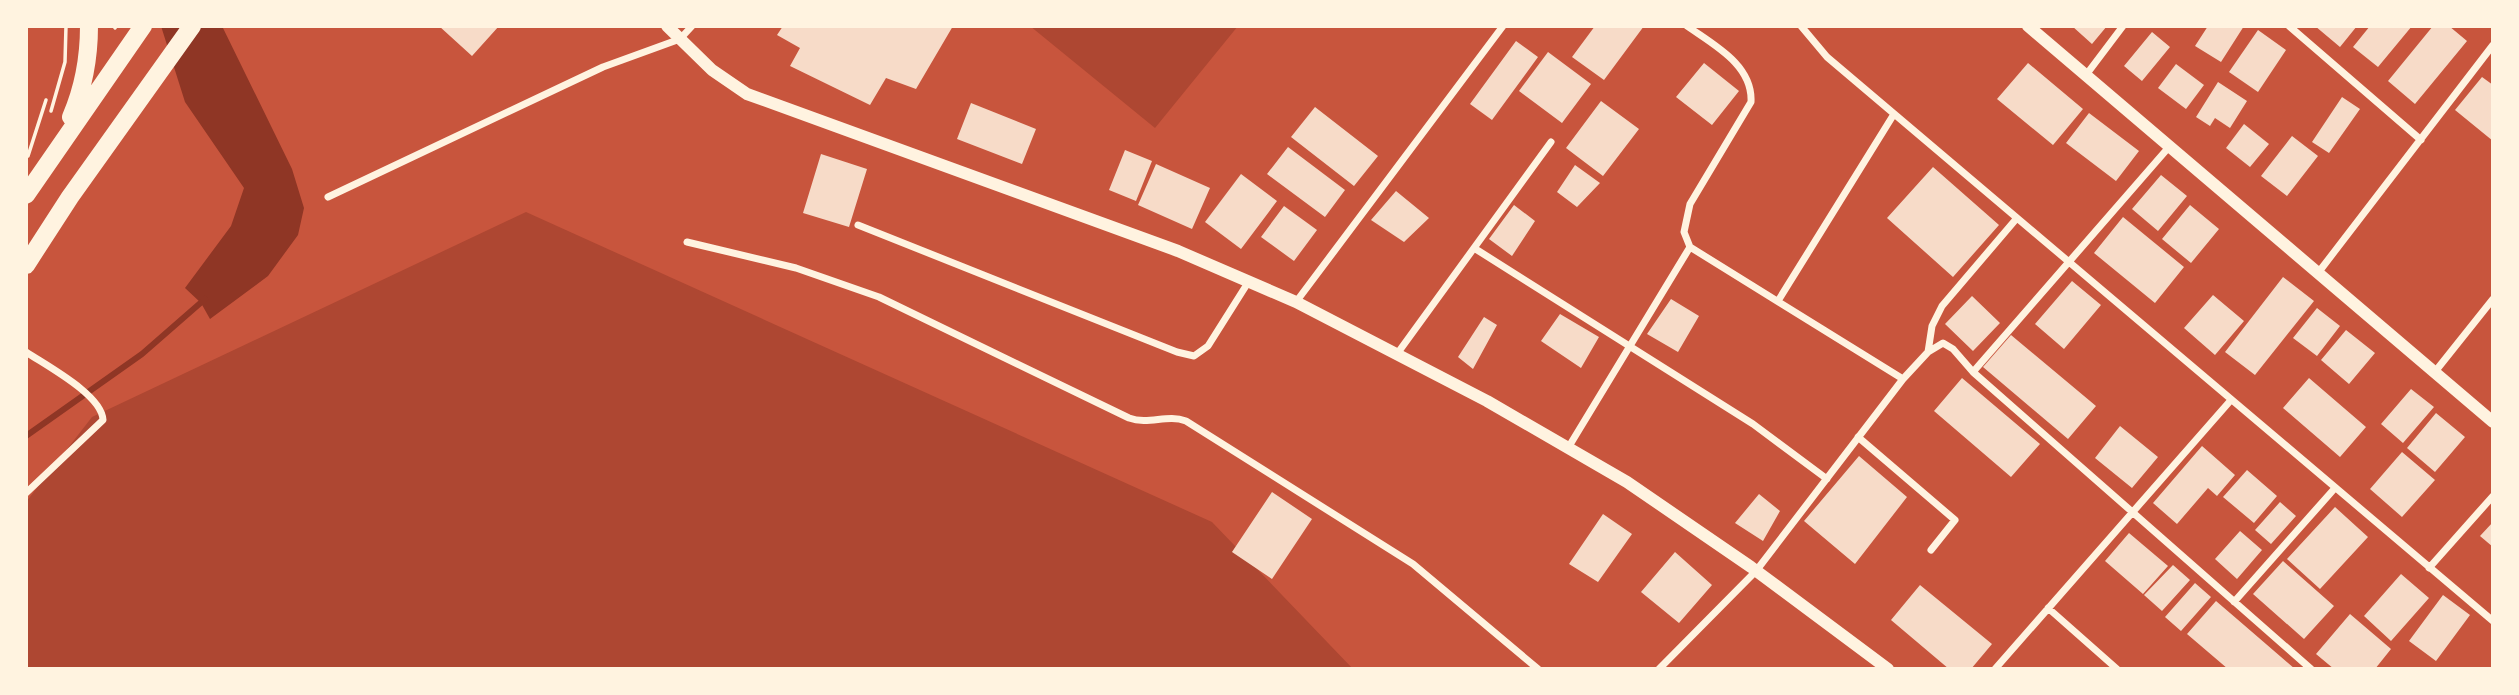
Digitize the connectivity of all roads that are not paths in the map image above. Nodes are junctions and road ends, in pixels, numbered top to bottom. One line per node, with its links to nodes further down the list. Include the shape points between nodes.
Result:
1 (89, 26): 19 (main road, via 80,95)
2 (192, 26): 28 (main road)
3 (667, 26): 12 (street)
4 (692, 26): 12 (street)
5 (1503, 26): 33 (street)
6 (1687, 26): 25 (street, via 1744,71 1752,88 1746,114 1690,204 1684,232)
7 (1801, 26): 15 (street, via 1827,57)
8 (2028, 26): 14 (street)
9 (2123, 26): 14 (street)
10 (2289, 26): 16 (street)
11 (141, 29): 19 (main road)
12 (680, 39): 21 (street, via 603,67); 30 (street, via 712,70 747,94 1060,206)
13 (2493, 45): 16 (street)
14 (2085, 75): 18 (street)
15 (1894, 114): 22 (street); 32 (street)
16 (2421, 140): 29 (street)
17 (1551, 142): 26 (street)
18 (2169, 147): 27 (street); 29 (street)
19 (56, 152): 20 (main road)
20 (26, 195)
21 (328, 197)
22 (2017, 218): 27 (street); 36 (street, via 1942,306 1932,326)
23 (858, 225): 30 (street, via 1194,356 1208,346)
24 (687, 242): 56 (street, via 796,268 879,296 1129,418 1186,421 1404,557)
25 (1690, 247): 32 (street); 34 (street)
26 (1474, 248): 34 (street); 37 (street)
27 (2071, 262): 38 (street); 41 (street)
28 (26, 265)
29 (2318, 273): 39 (street)
30 (1249, 281): 33 (street)
31 (2493, 299): 39 (street)
32 (1778, 301): 40 (street)
33 (1296, 302): 37 (street)
34 (1628, 348): 44 (street); 45 (street, via 1753,424)
35 (26, 352): 47 (street, via 103,410 103,420)
36 (1928, 352): 38 (street, via 1943,342); 40 (street)
37 (1396, 354): 44 (street)
38 (1973, 372): 49 (street)
39 (2434, 373): 42 (street)
40 (1903, 379): 43 (street)
41 (2231, 400): 46 (street); 49 (street)
42 (2493, 422)
43 (1858, 437): 45 (street); 50 (street, via 1955,520)
44 (1568, 448): 52 (street, via 1628,482)
45 (1827, 479): 52 (street)
46 (2335, 488): 51 (street); 53 (street)
47 (26, 493)
48 (2493, 496): 51 (street)
49 (2132, 514): 53 (street); 54 (street)
50 (1931, 550)
51 (2429, 568): 55 (street)
52 (1756, 571): 57 (street); 58 (street)
53 (2234, 602): 61 (street)
54 (2048, 608): 59 (street); 60 (street)
55 (2493, 621)
56 (1538, 669)
57 (1659, 669)
58 (1888, 669)
59 (1995, 669)
60 (2117, 669)
61 (2311, 669)

